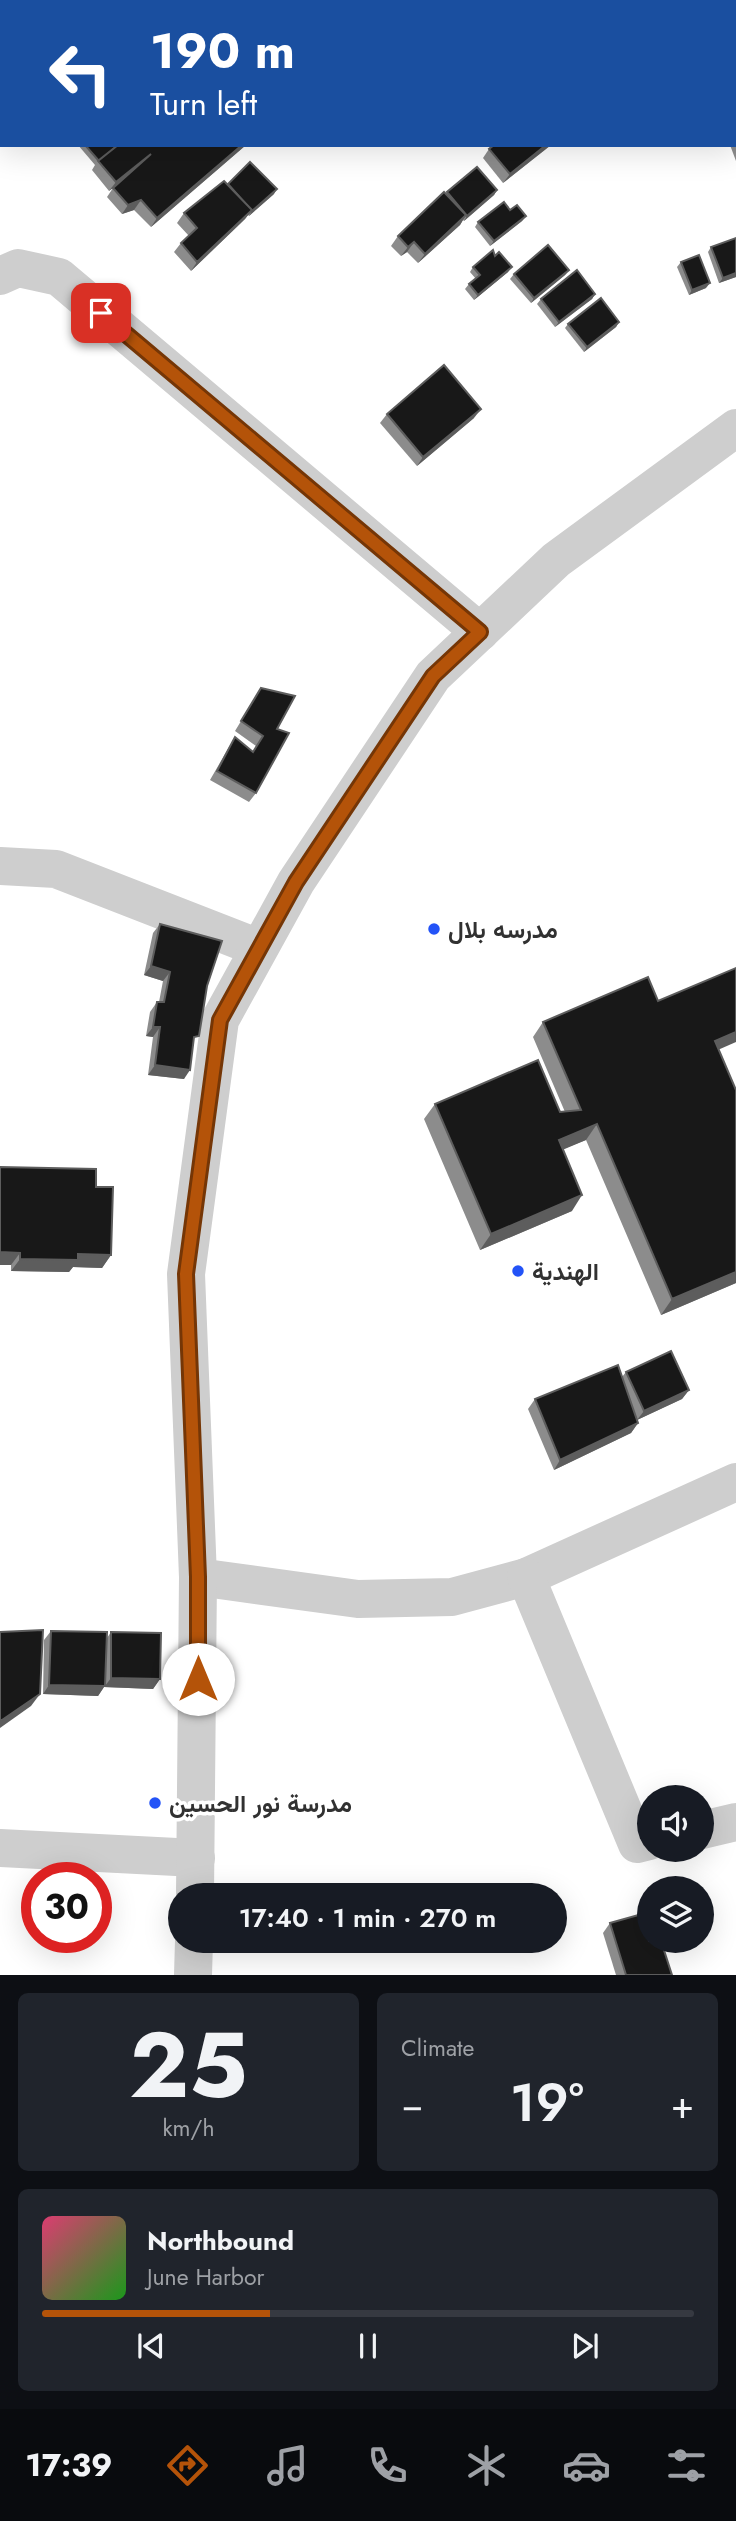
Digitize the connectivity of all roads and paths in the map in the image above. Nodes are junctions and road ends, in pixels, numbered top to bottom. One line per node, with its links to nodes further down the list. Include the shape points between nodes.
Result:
1 (0, 276): 3 (street, via 18,268 59,277)
2 (736, 428): 3 (street, via 556,560)
3 (480, 632): 5 (street, via 433,676 296,882)
4 (0, 866): 5 (street, via 55,869)
5 (259, 948): 7 (street, via 220,1020 186,1274)
6 (736, 1482): 8 (street)
7 (198, 1577): 8 (street, via 358,1599 452,1597); 11 (street)
8 (526, 1577): 9 (street)
9 (637, 1844)
10 (0, 1848): 11 (street)
11 (196, 1877)
12 (194, 1953): 13 (street)
13 (193, 1975)

